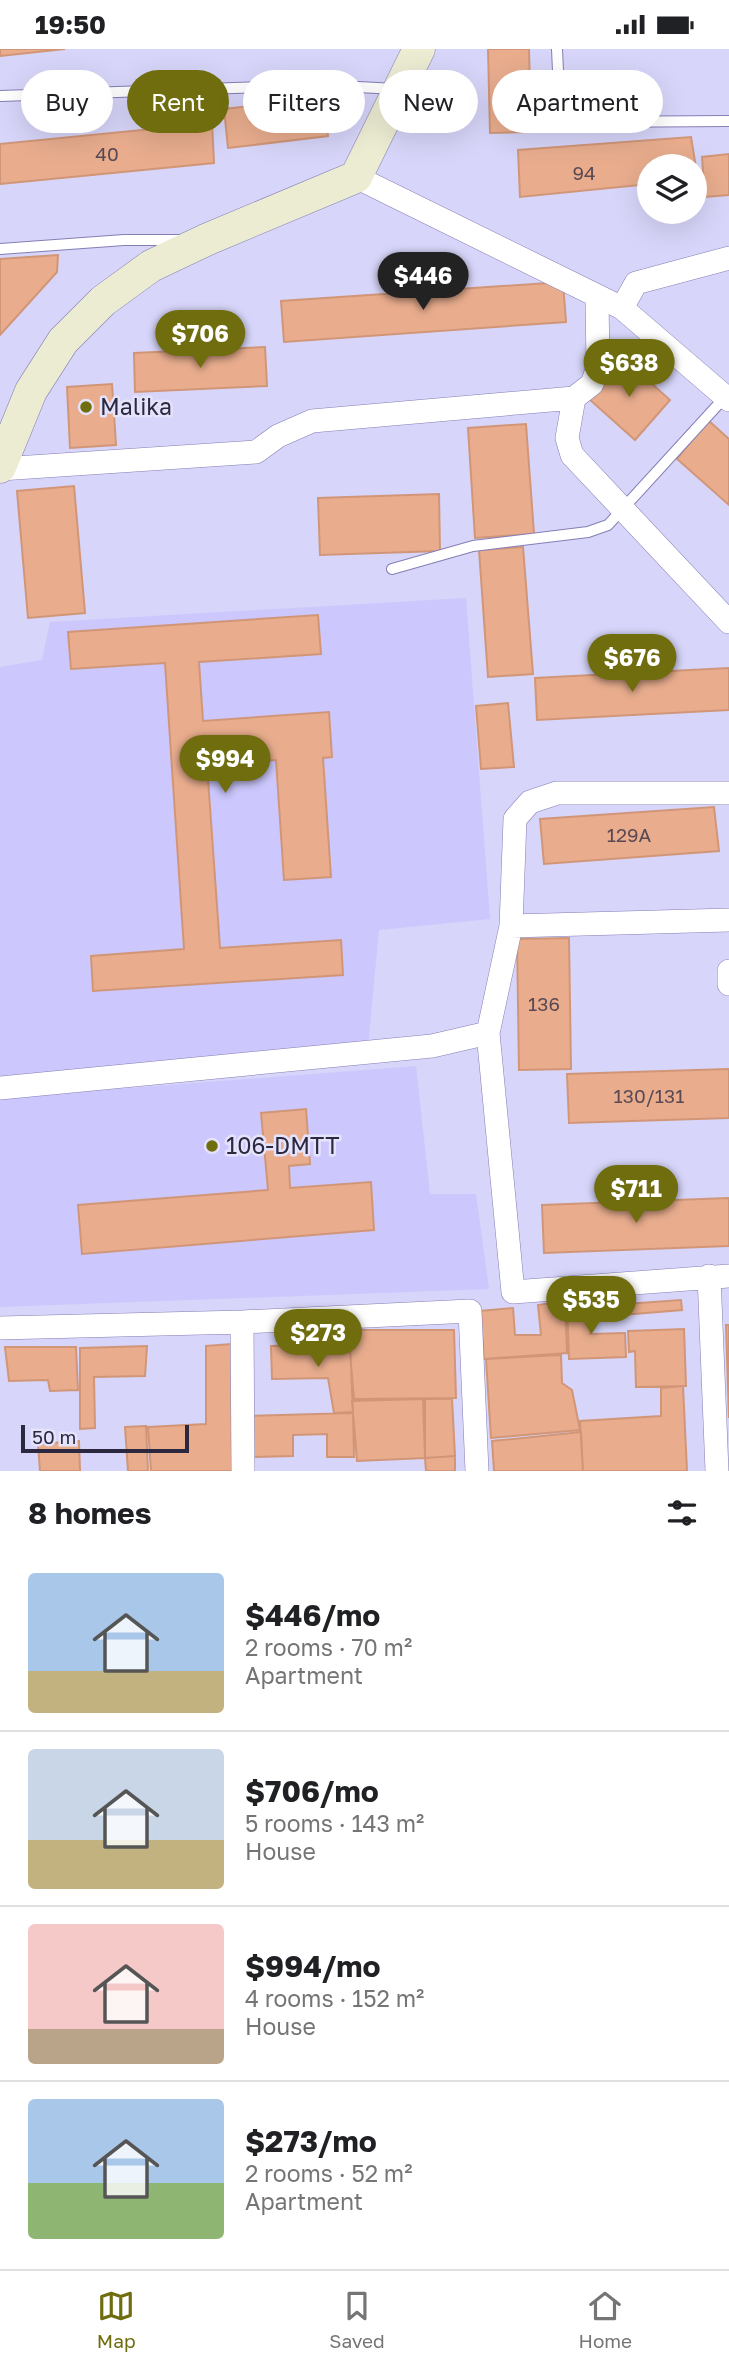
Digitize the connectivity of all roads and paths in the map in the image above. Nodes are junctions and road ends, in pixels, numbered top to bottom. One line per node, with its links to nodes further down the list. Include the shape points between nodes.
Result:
1 (419, 49): 3 (street)
2 (557, 49): 6 (lane, via 559,93 566,115 584,122)
3 (409, 70)
4 (379, 88): 5 (lane, via 320,85)
5 (0, 96)
6 (729, 121)
7 (379, 131): 8 (street)
8 (356, 177): 9 (street); 12 (street)
9 (208, 239): 10 (lane); 16 (street, via 142,273 103,301 63,341 31,391)
10 (0, 249)
11 (729, 258): 13 (street, via 636,283)
12 (597, 297): 13 (street); 14 (street, via 598,367 592,384)
13 (622, 308): 15 (street)
14 (574, 398): 16 (street, via 312,421 256,452); 17 (street, via 568,438 572,456)
15 (727, 399): 17 (lane)
16 (0, 468)
17 (623, 510): 18 (lane, via 607,525 588,532 473,546); 19 (street)
18 (391, 569)
19 (729, 622)
20 (729, 793): 22 (street, via 557,793 530,802 515,819)
21 (729, 921): 22 (street)
22 (511, 926): 25 (street)
23 (729, 971): 24 (street)
24 (729, 984)
25 (488, 1033): 26 (street, via 432,1046); 27 (street, via 513,1292)
26 (0, 1088)
27 (719, 1276): 32 (street)
28 (242, 1322): 29 (street); 30 (street); 31 (street, via 470,1311)
29 (0, 1328)
30 (243, 1471)
31 (477, 1471)
32 (717, 1471)

